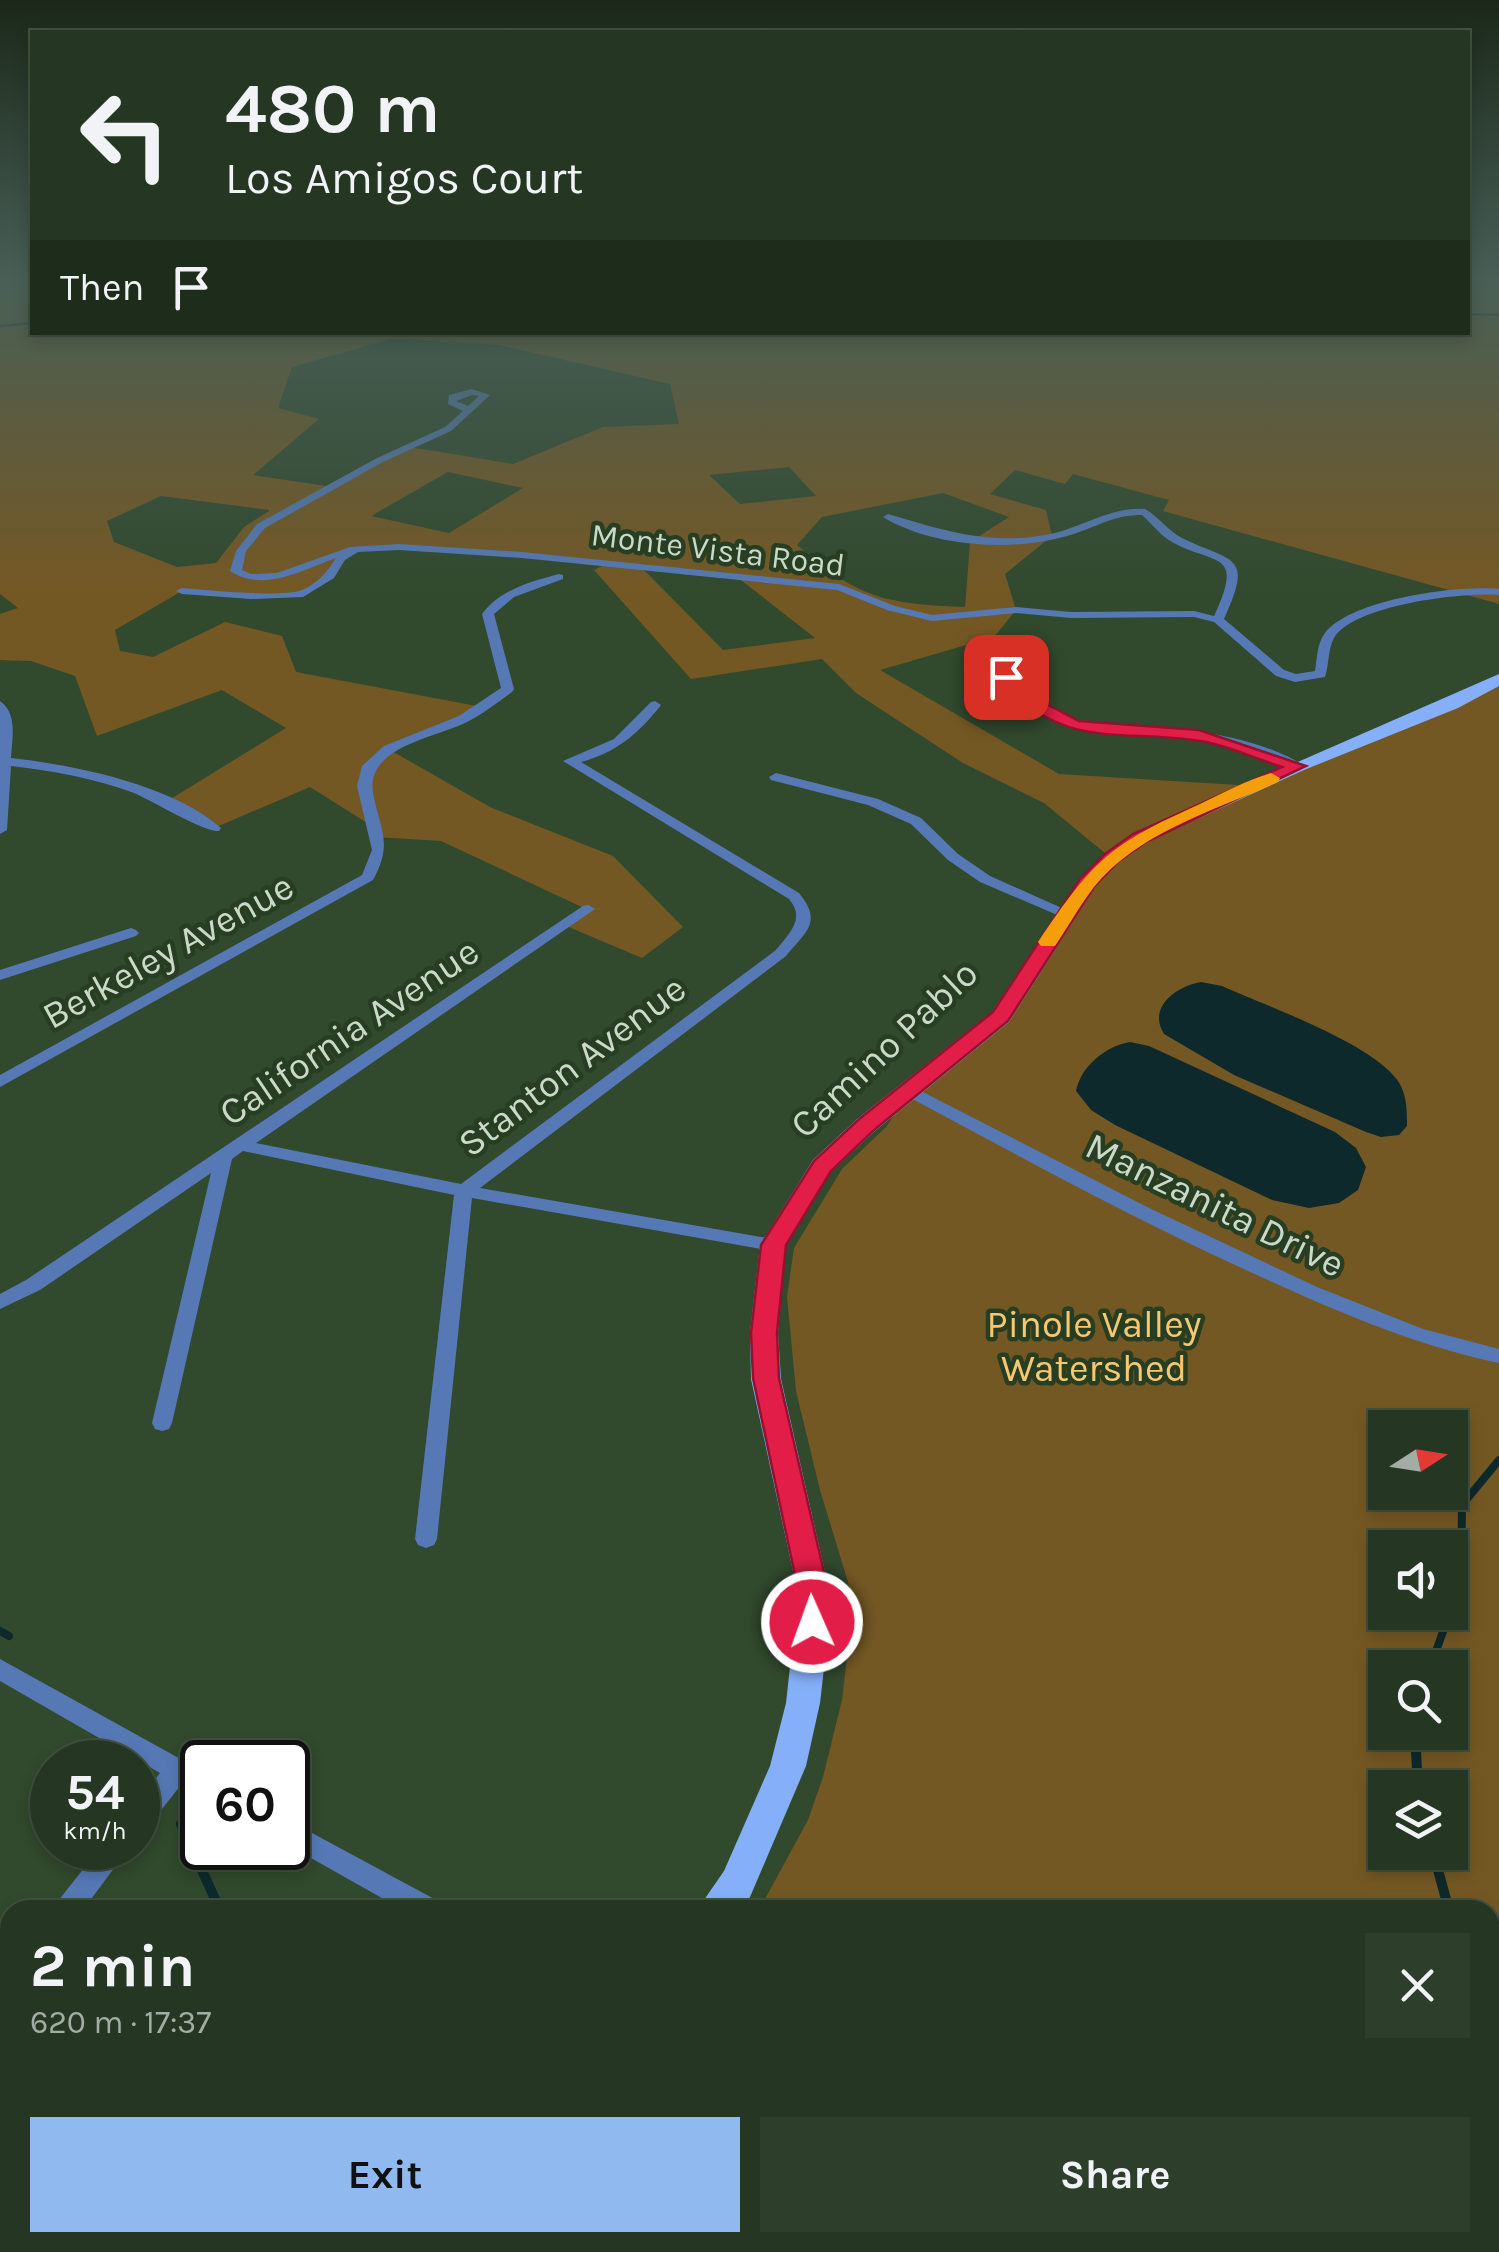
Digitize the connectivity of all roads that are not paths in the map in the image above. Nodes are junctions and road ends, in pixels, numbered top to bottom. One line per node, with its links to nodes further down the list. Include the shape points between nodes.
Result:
1 (468, 410): 3 (street, Monte Vista Road, via 448,430 262,526 241,551 236,570 258,578 283,574)
2 (888, 517): 7 (street, via 946,538 989,543 1038,540 1125,512 1145,512 1174,539 1230,566 1233,587)
3 (355, 549): 5 (street, via 303,594); 7 (street, Monte Vista Road, via 522,555 838,587 932,618 1016,610 1168,612)
4 (559, 578): 21 (street, Berkeley Avenue, via 513,593 488,614 508,690 464,718 388,749 367,769 364,786 379,850 368,877)
5 (182, 590)
6 (1499, 592): 7 (street, via 1454,591 1368,613 1328,637 1321,674 1310,677 1280,673)
7 (1218, 620)
8 (1006, 677): 13 (street, via 1038,708 1077,726 1199,735)
9 (1499, 679): 13 (main road, Camino Pablo)
10 (0, 705): 12 (street, via 7,722)
11 (655, 705): 24 (street, Stanton Avenue, via 624,742 570,762 794,896 804,908 804,925 780,953)
12 (3, 762): 15 (street, via 124,782); 16 (street)
13 (1297, 766): 18 (main road, Camino Pablo, via 1140,838 1087,884)
14 (776, 777): 18 (street, via 916,820 985,878)
15 (214, 828)
16 (0, 830)
17 (588, 910): 23 (street, California Avenue)
18 (1067, 914): 22 (main road, Camino Pablo, via 1001,1016)
19 (131, 933): 20 (street)
20 (0, 975)
21 (0, 1082)
22 (911, 1091): 25 (main road, Camino Pablo, via 822,1166); 27 (street, Manzanita Drive, via 1222,1253 1417,1336)
23 (232, 1150): 24 (street); 26 (street); 28 (street, California Avenue)
24 (464, 1191): 25 (street); 29 (street, Stanton Avenue)
25 (774, 1245): 38 (main road, Camino Pablo, via 766,1378 814,1594 803,1703 788,1766 738,1884)
26 (0, 1302)
27 (1491, 1354)
28 (162, 1423)
29 (426, 1538)
30 (0, 1670): 31 (street)
31 (176, 1770): 32 (street); 33 (street)
32 (180, 1772)
33 (160, 1791)
34 (310, 1844): 37 (street)
35 (99, 1870): 36 (street)
36 (76, 1900)
37 (411, 1900)
38 (724, 1900)

